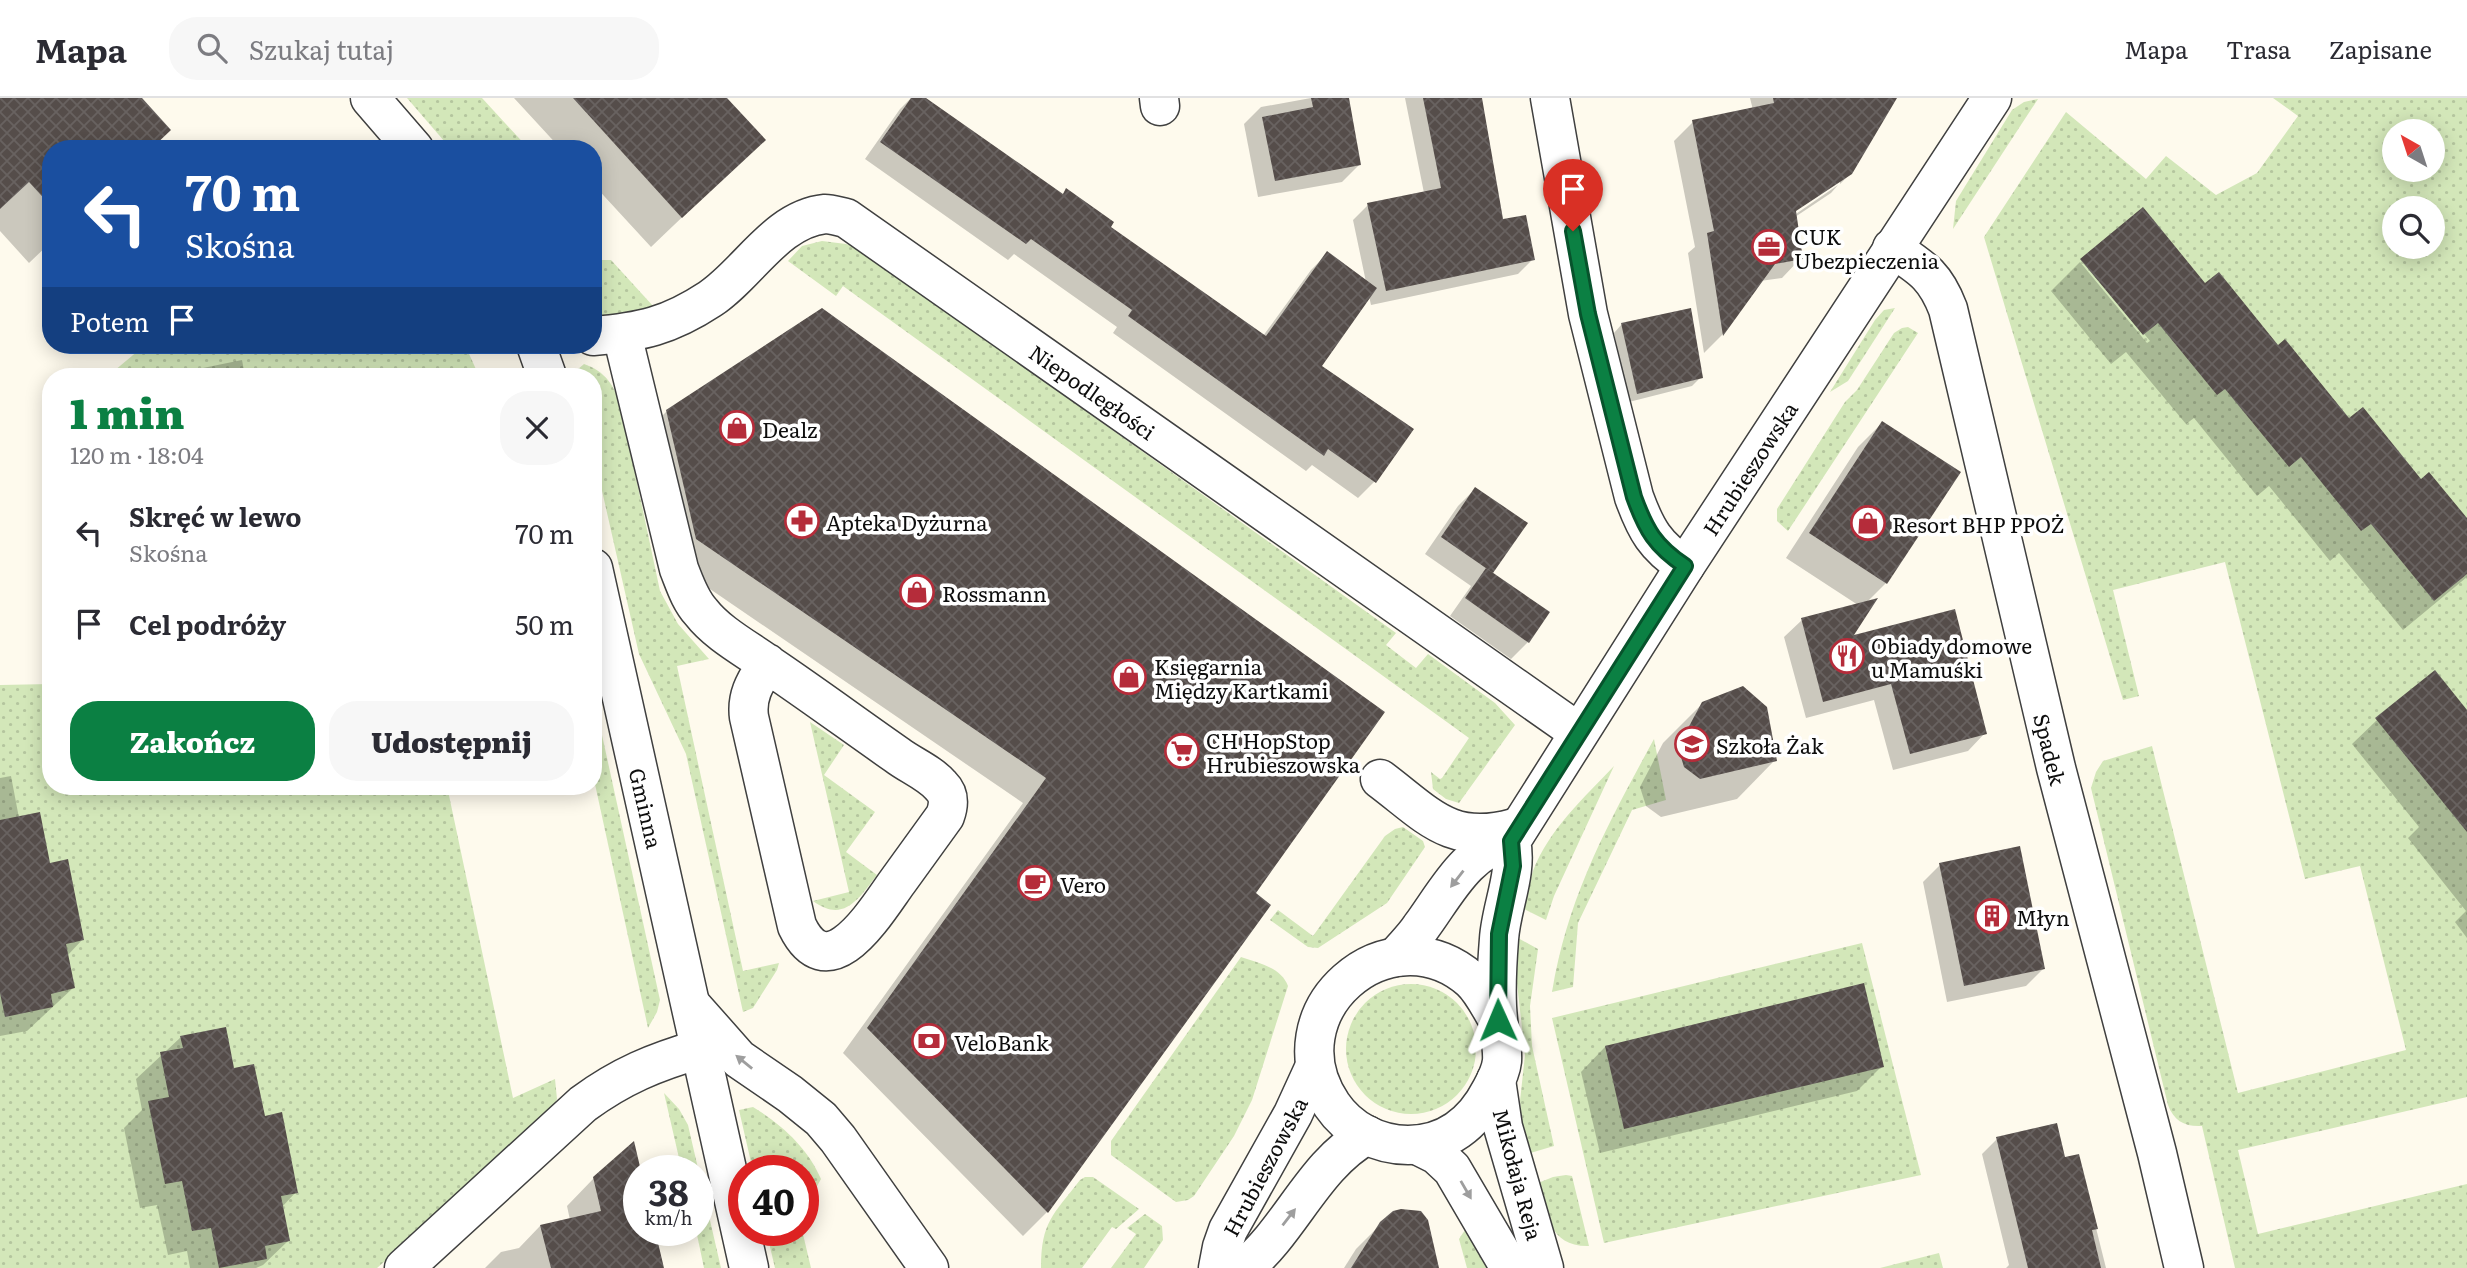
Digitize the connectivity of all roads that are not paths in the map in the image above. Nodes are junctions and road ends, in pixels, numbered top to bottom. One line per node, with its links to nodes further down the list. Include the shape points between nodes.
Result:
1 (370, 98): 4 (street)
2 (1550, 98): 7 (street, via 1588,314 1634,497 1656,542)
3 (1992, 98): 5 (street, Hrubieszowska)
4 (406, 140)
5 (1892, 248): 7 (street, Hrubieszowska); 28 (street, Spadek, via 1930,275 1948,309 2056,768)
6 (607, 335): 9 (street, via 685,585 711,623); 10 (street, Niepodległości, via 661,325 713,297 791,226 827,214 846,218)
7 (1685, 566): 10 (street, Hrubieszowska)
8 (602, 608): 14 (street, Gminna)
9 (767, 663): 9 (street, via 941,786 947,795 945,816 861,932 830,951 809,945 797,926 749,717 750,692)
10 (1578, 732): 12 (street, Hrubieszowska)
11 (1380, 779): 12 (street, via 1452,830)
12 (1515, 834): 13 (street, one-way to 13, via 1473,859); 15 (street, via 1499,934)
13 (1396, 957): 15 (street, via 1423,957 1450,966 1473,981); 17 (street, via 1349,976 1332,995 1319,1017)
14 (690, 1003): 16 (street, Gminna); 23 (street, one-way to 14, via 838,1139 800,1101 739,1059)
15 (1498, 1020): 18 (street, via 1502,1061)
16 (700, 1049): 21 (street, via 650,1064 583,1104); 22 (street, Gminna)
17 (1315, 1066): 19 (street, via 1323,1092 1338,1114); 24 (street, Hrubieszowska, via 1228,1230)
18 (1496, 1080): 20 (street, via 1480,1111 1462,1128); 27 (street, Mikołaja Reja, via 1503,1127)
19 (1367, 1135): 20 (street, via 1384,1142); 25 (street, Hrubieszowska, one-way to 19, via 1338,1155)
20 (1417, 1145): 26 (street, Mikołaja Reja, one-way to 26, via 1452,1169)
21 (404, 1268)
22 (749, 1268)
23 (929, 1268)
24 (1218, 1268)
25 (1244, 1268)
26 (1510, 1268)
27 (1544, 1268)
28 (2184, 1268)

